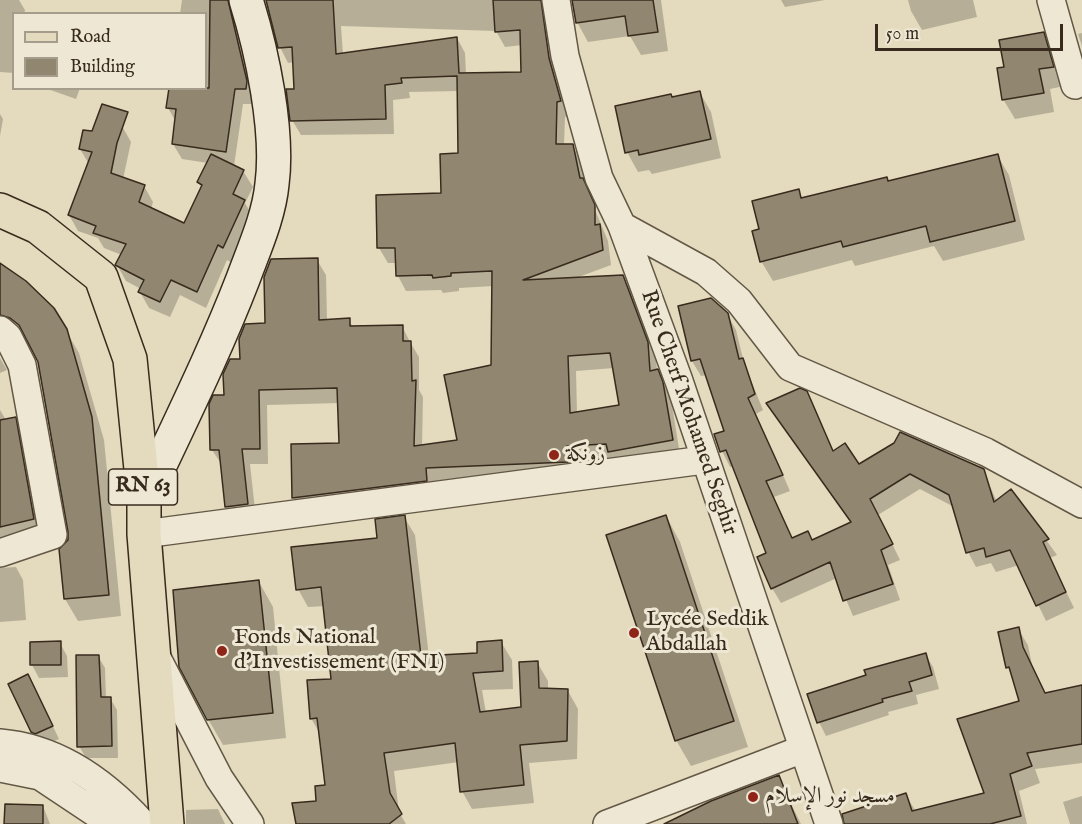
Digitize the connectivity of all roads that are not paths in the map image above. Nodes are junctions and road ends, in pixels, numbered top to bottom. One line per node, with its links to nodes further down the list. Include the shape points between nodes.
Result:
1 (246, 0): 10 (main road, via 257,35 273,135 273,184 226,322)
2 (556, 0): 6 (street, Rue Cherf Mohamed Seghir, via 565,56 599,178)
3 (1051, 0): 4 (street)
4 (1075, 85)
5 (0, 210): 10 (main road, RN 63, via 38,227 101,277 130,359)
6 (622, 226): 9 (street, Rue Cherf Mohamed Seghir); 11 (street, via 706,272 739,301 790,367 986,452)
7 (0, 330): 8 (street, via 8,337)
8 (11, 369): 13 (street, via 54,535)
9 (704, 460): 12 (street); 16 (street, Rue Cherf Mohamed Seghir)
10 (144, 499): 12 (main road, RN 63)
11 (1082, 504)
12 (144, 534): 14 (main road, RN 63)
13 (0, 553)
14 (154, 653): 20 (main road, RN 63); 21 (street, via 219,778)
15 (0, 743): 19 (street, via 16,744 68,762 116,794)
16 (803, 749): 22 (street); 23 (street, Rue Cherf Mohamed Seghir)
17 (0, 768): 18 (street, via 40,776)
18 (112, 824)
19 (143, 824)
20 (168, 824)
21 (250, 824)
22 (607, 824)
23 (829, 824)

